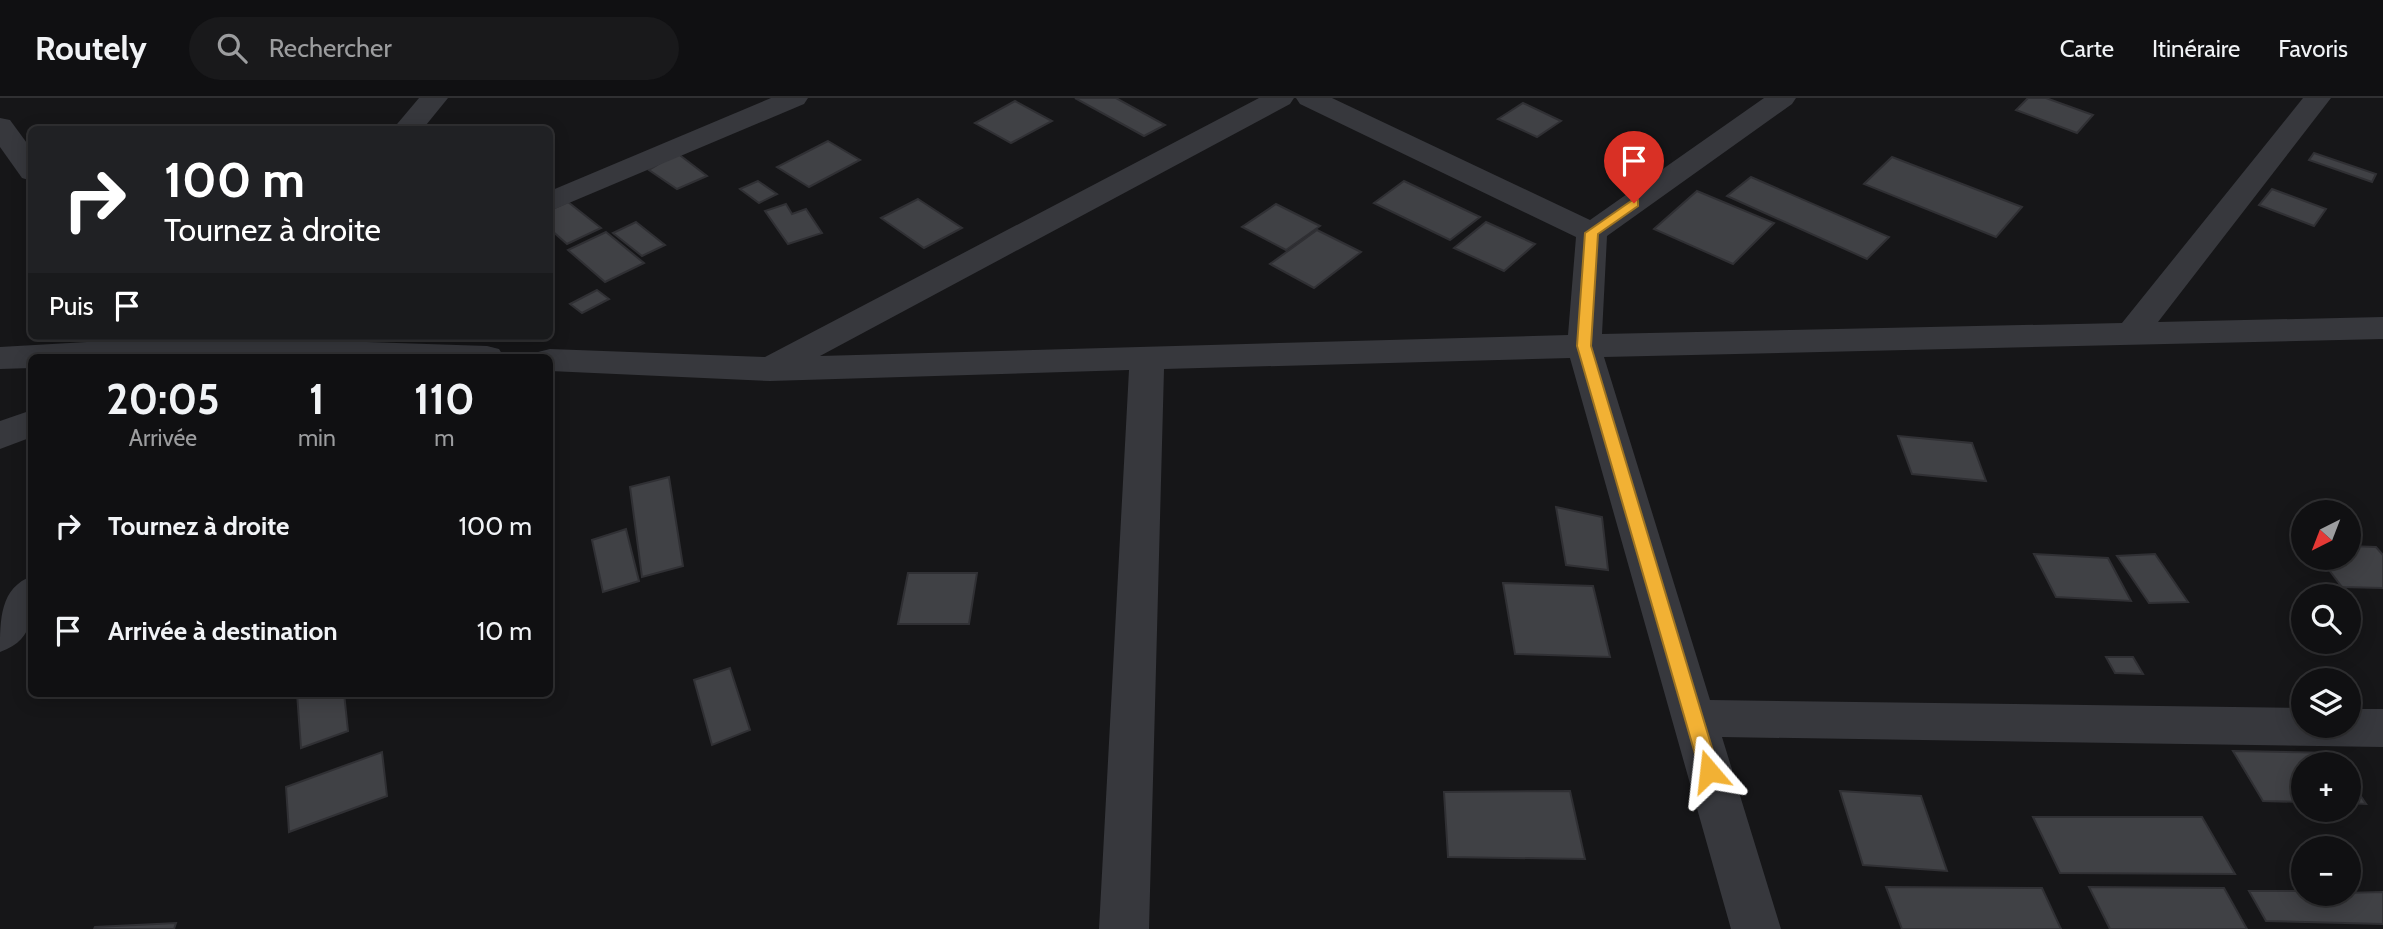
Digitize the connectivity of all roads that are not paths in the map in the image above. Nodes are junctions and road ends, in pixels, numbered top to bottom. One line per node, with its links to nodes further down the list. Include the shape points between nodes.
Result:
1 (434, 98): 8 (street)
2 (794, 98): 10 (street)
3 (1280, 98): 22 (street)
4 (1310, 98): 11 (street)
5 (1782, 98): 11 (street)
6 (2316, 98): 12 (street)
7 (0, 126): 9 (street)
8 (410, 126)
9 (28, 166)
10 (553, 201)
11 (1592, 233): 15 (street)
12 (2131, 334): 13 (street); 15 (street)
13 (2379, 334)
14 (209, 345): 16 (street); 17 (street)
15 (1584, 346): 21 (street); 27 (street)
16 (64, 354)
17 (418, 354)
18 (28, 356): 19 (street)
19 (0, 358)
20 (553, 359): 22 (street)
21 (1147, 359): 22 (street); 29 (street)
22 (770, 369)
23 (28, 424): 24 (street)
24 (0, 436)
25 (28, 597): 26 (street)
26 (0, 635)
27 (1693, 718): 28 (street); 30 (street)
28 (2383, 728)
29 (1124, 929)
30 (1756, 929)

